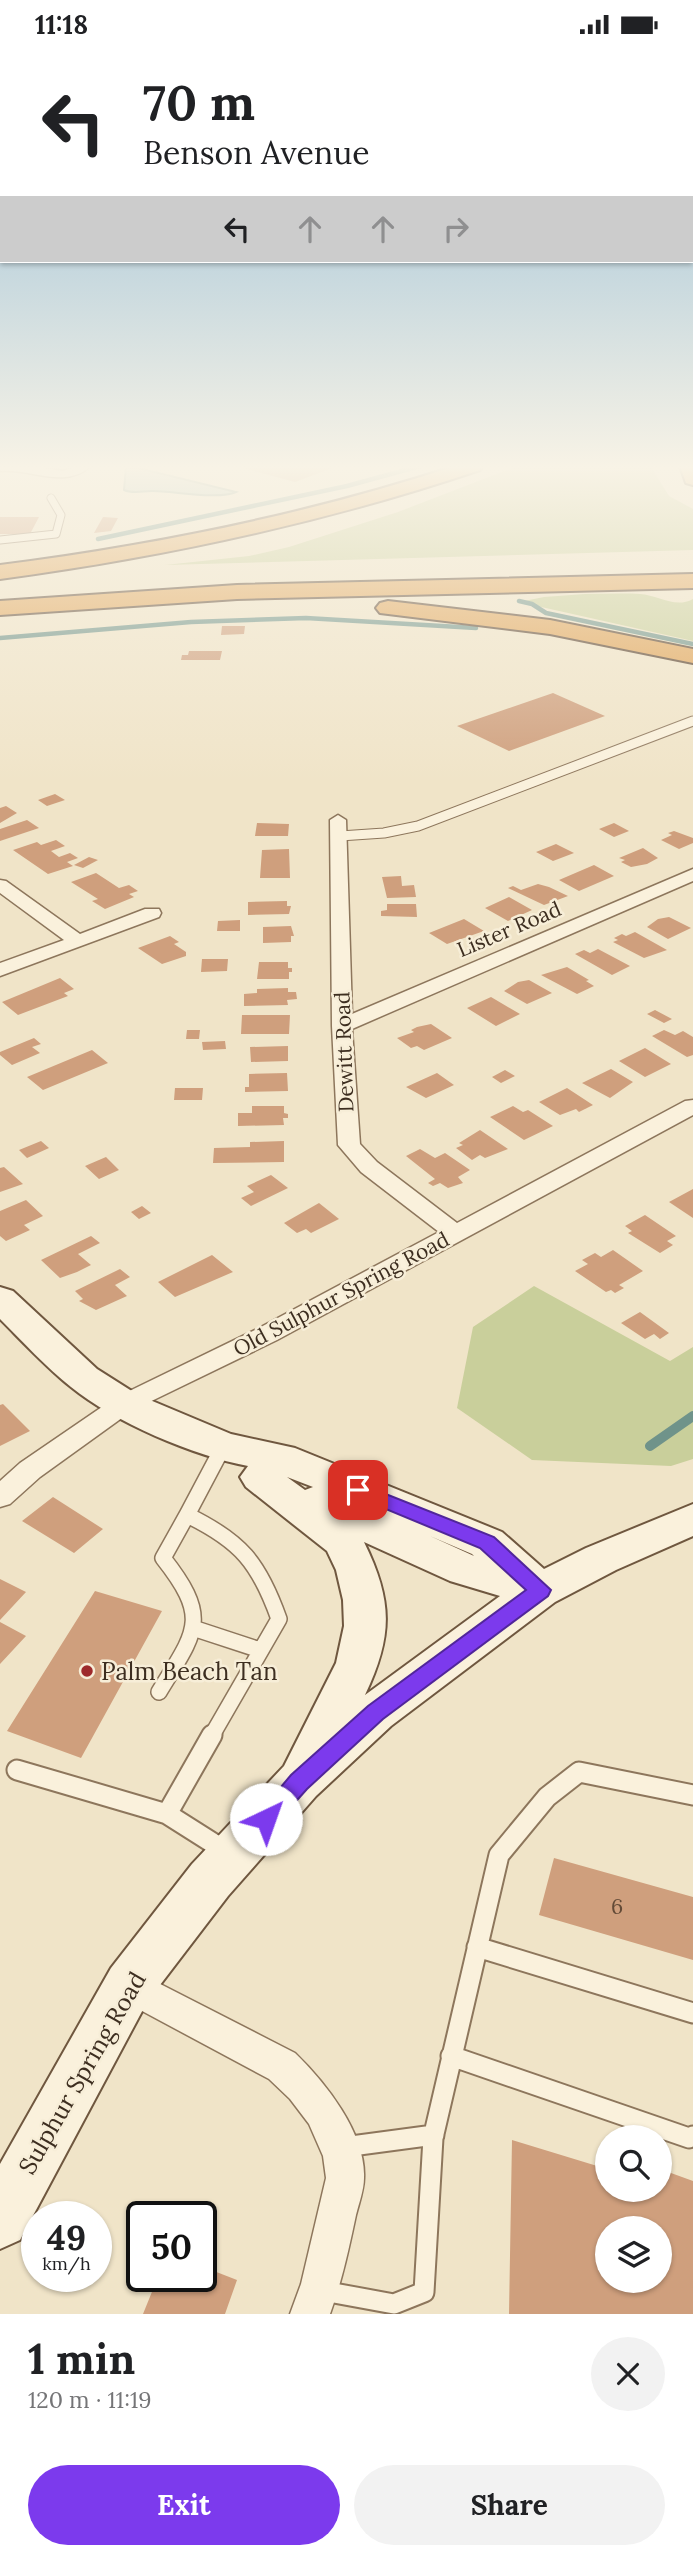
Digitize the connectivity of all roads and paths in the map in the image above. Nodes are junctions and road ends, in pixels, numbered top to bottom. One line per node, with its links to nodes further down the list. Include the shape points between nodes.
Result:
1 (323, 572): 3 (highway)
2 (693, 581): 4 (highway, via 237,592)
3 (0, 585)
4 (4, 608): 5 (highway, via 241,603 386,608 550,627)
5 (693, 656)
6 (693, 722): 7 (lane, via 418,827 384,833)
7 (339, 828): 13 (street, Dewitt Road)
8 (693, 874): 13 (street, Lister Road)
9 (0, 885): 11 (street)
10 (152, 913): 11 (street)
11 (78, 941): 12 (street)
12 (0, 969)
13 (342, 1026): 15 (street, Dewitt Road, via 349,1145 369,1167)
14 (693, 1106): 15 (street, Old Sulphur Spring Road)
15 (455, 1233): 17 (street, Old Sulphur Spring Road)
16 (0, 1299): 17 (main road, via 84,1378)
17 (124, 1404): 18 (main road); 20 (street, Old Sulphur Spring Road)
18 (223, 1447): 19 (main road); 21 (lane); 23 (main road, via 281,1458 487,1543)
19 (260, 1477): 23 (main road, via 465,1570); 28 (main road, via 343,1541 365,1600 366,1626 358,1663)
20 (0, 1497)
21 (187, 1515): 24 (lane, via 163,1558 184,1583 197,1613); 25 (lane, via 243,1547 266,1580 279,1619)
22 (693, 1519): 23 (main road, Sulphur Spring Road)
23 (540, 1590): 28 (main road, Sulphur Spring Road, via 386,1705)
24 (196, 1629): 25 (lane); 26 (lane)
25 (260, 1650): 30 (lane)
26 (159, 1692)
27 (17, 1770): 30 (lane)
28 (299, 1782): 31 (main road, Sulphur Spring Road)
29 (693, 1795): 32 (lane, via 579,1772 547,1797 499,1856)
30 (167, 1814): 31 (lane)
31 (233, 1856): 33 (main road, Sulphur Spring Road)
32 (477, 1947): 34 (lane); 35 (lane)
33 (129, 1985): 38 (street, via 282,2066 322,2111); 39 (main road, Sulphur Spring Road)
34 (693, 2013)
35 (451, 2056): 36 (lane); 37 (lane, via 689,2139)
36 (434, 2135): 38 (lane); 40 (lane, via 424,2292 394,2304)
37 (693, 2136)
38 (339, 2147): 40 (street, via 345,2178)
39 (0, 2220)
40 (315, 2302)

